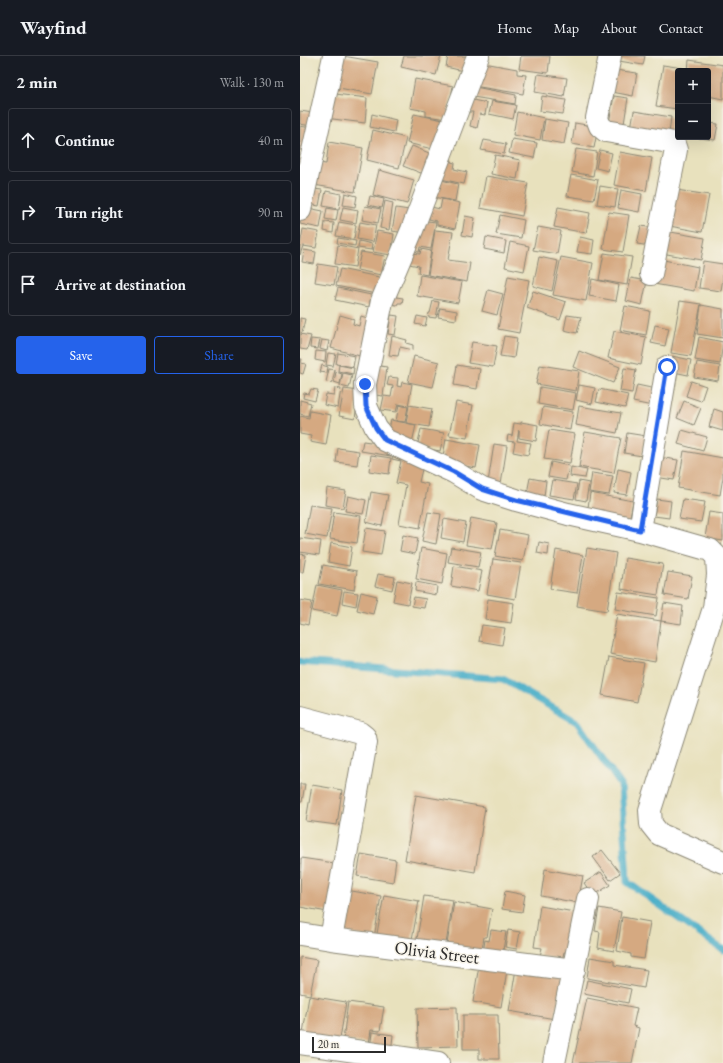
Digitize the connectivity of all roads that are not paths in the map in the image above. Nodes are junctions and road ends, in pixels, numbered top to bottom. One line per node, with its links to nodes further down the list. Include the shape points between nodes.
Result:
1 (334, 56): 4 (street)
2 (478, 56): 7 (street, via 412,230 382,301 365,384 366,406 376,428 385,440 454,472 482,489 516,500)
3 (610, 56): 5 (street, via 598,118 600,126 606,131 669,142 674,144 676,150)
4 (300, 210)
5 (652, 274)
6 (667, 367): 7 (street)
7 (640, 530): 9 (street, via 710,550 718,557 714,608 650,810 651,824 659,834)
8 (300, 717): 12 (street, via 360,733 366,742)
9 (723, 862)
10 (588, 900): 13 (street)
11 (300, 934): 12 (street, Olivia Street)
12 (331, 939): 13 (street, Olivia Street)
13 (574, 970): 16 (street)
14 (300, 1042): 15 (street)
15 (438, 1063)
16 (554, 1063)

